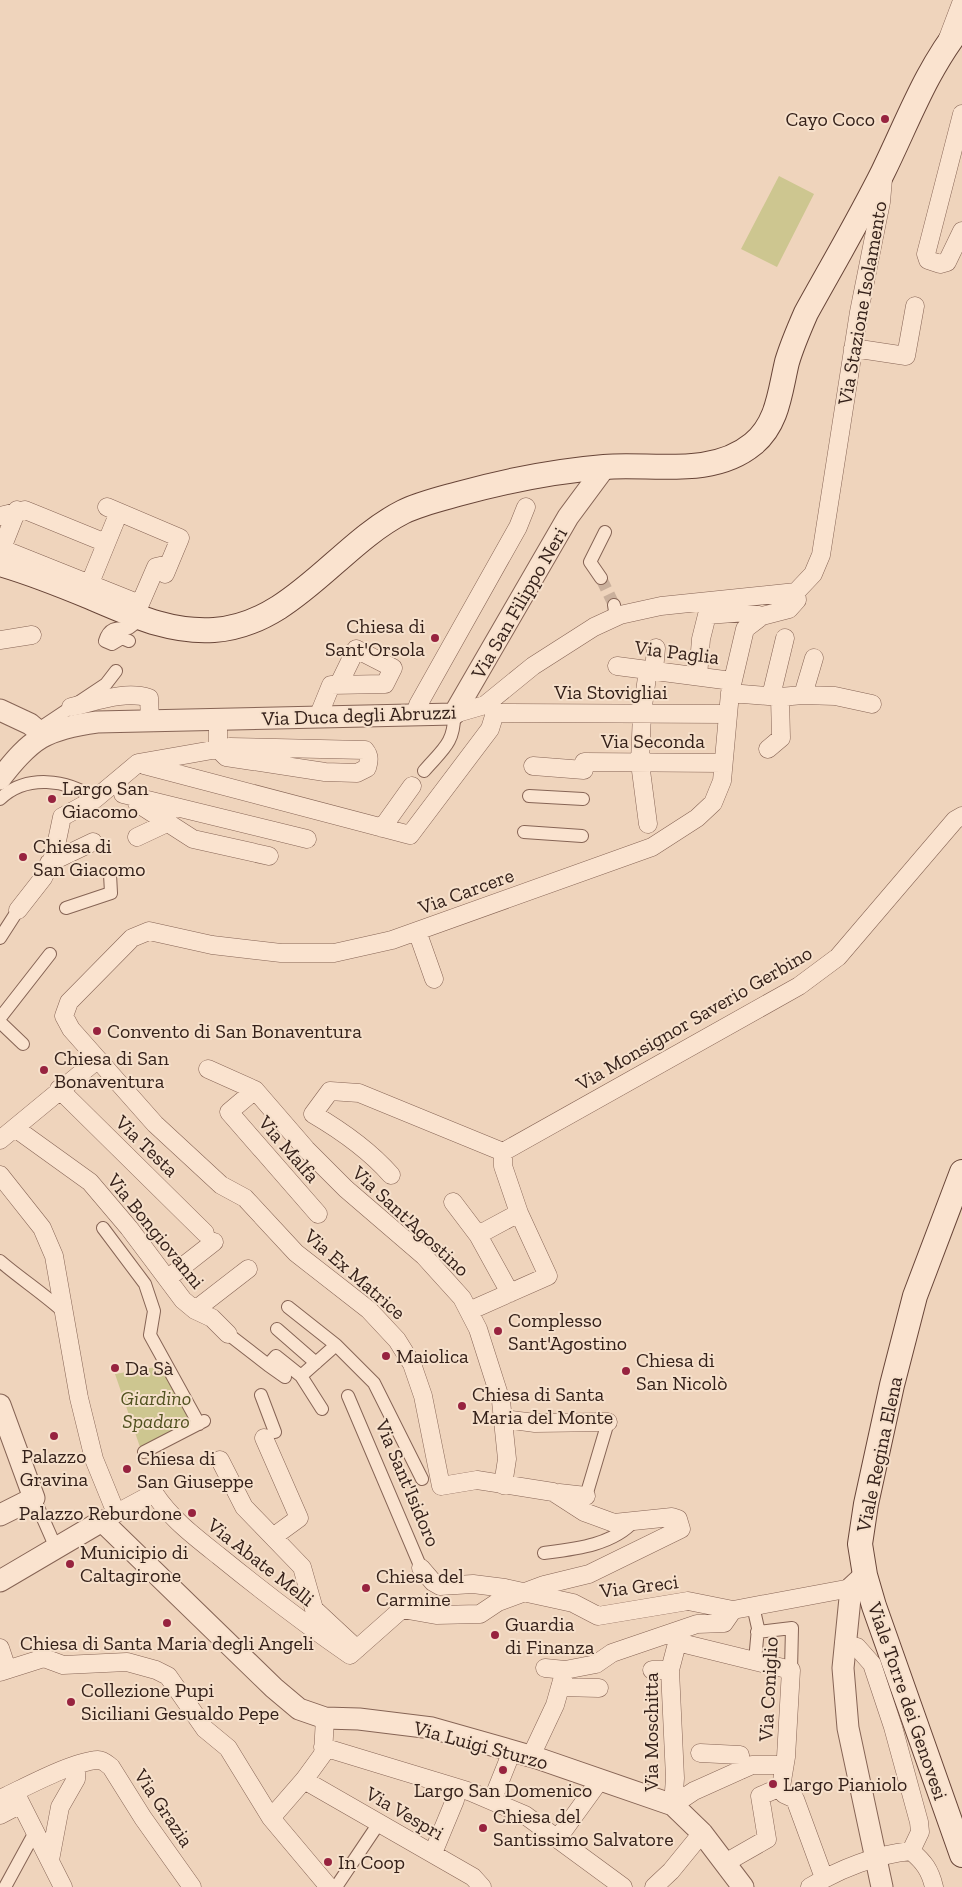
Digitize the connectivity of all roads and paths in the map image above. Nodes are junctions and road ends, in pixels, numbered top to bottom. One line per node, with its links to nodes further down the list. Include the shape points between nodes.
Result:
1 (962, 1): 3 (street)
2 (962, 25): 3 (main road, Via Stazione Isolamento)
3 (944, 47): 5 (main road, Via Stazione Isolamento, via 923,84)
4 (962, 114): 6 (street, via 926,254 928,260 940,264 947,262)
5 (883, 173): 8 (street, Via Stazione Isolamento, via 881,202); 9 (main road, via 806,313 792,345 779,404 763,434 753,445 720,461 696,466)
6 (962, 231)
7 (915, 306): 8 (street, via 906,356)
8 (853, 348): 20 (street, Via Stazione Isolamento, via 821,555 813,574)
9 (605, 467): 10 (main road); 14 (street, Via San Filippo Neri)
10 (570, 472): 14 (street, via 572,497); 21 (main road, via 457,494 403,512 291,598 263,615 237,625 216,630 170,628)
11 (526, 507): 44 (street)
12 (17, 510): 13 (street); 16 (street, via 25,510); 17 (street)
13 (0, 516)
14 (568, 517): 42 (street, Via San Filippo Neri)
15 (605, 532): 18 (street, via 590,562)
16 (106, 543): 19 (street); 21 (street, via 113,510 180,538)
17 (1, 554): 19 (street); 21 (main road, via 70,589)
18 (601, 578)
19 (90, 583): 21 (street)
20 (796, 592): 22 (street, Via Carcere, via 796,600 789,609); 39 (street, Via Duca degli Abruzzi, via 615,611 533,666)
21 (142, 614): 26 (street, via 137,624 130,628 111,630 105,641 112,644 122,638)
22 (762, 616): 32 (street, via 747,612 707,615 701,638); 34 (street, Via Carcere, via 745,629)
23 (32, 635): 25 (street)
24 (785, 638): 36 (street)
25 (0, 640)
26 (129, 641)
27 (656, 648): 31 (street)
28 (814, 658): 35 (street)
29 (617, 666): 31 (street, Via Paglia)
30 (116, 671): 38 (street, via 106,684)
31 (651, 671): 32 (street, Via Paglia); 41 (street)
32 (698, 676): 34 (street, Via Paglia)
33 (339, 684): 45 (street, via 331,684)
34 (731, 687): 36 (street, Via Paglia); 43 (street, Via Carcere)
35 (804, 694): 36 (street, Via Paglia); 37 (street, Via Paglia, via 835,696)
36 (775, 696): 50 (street, via 781,738)
37 (872, 704)
38 (71, 707): 47 (street, via 142,696 151,701); 48 (street)
39 (490, 709): 41 (street, Via Stovigliai); 42 (street, Via Duca degli Abruzzi); 66 (street, via 490,729 410,835)
40 (0, 710): 48 (street, via 30,724)
41 (642, 713): 43 (street, Via Stovigliai); 52 (street)
42 (454, 714): 44 (street, Via Duca degli Abruzzi); 56 (street, via 452,739)
43 (727, 714): 53 (street, Via Carcere)
44 (415, 715): 45 (street, Via Duca degli Abruzzi)
45 (318, 717): 46 (street, Via Duca degli Abruzzi)
46 (218, 719): 47 (street, Via Duca degli Abruzzi); 49 (street)
47 (150, 720): 48 (street, Via Duca degli Abruzzi, via 72,725)
48 (40, 733): 55 (street, Via Duca degli Abruzzi)
49 (218, 748): 49 (street, via 226,757 325,772 357,773 366,768 369,761 364,750); 51 (street)
50 (768, 748)
51 (138, 763): 58 (street); 66 (street)
52 (640, 763): 53 (street, Via Seconda); 54 (street, Via Seconda); 65 (street)
53 (723, 763): 77 (street, Via Carcere, via 722,781 713,803 698,818 652,847)
54 (533, 766)
55 (3, 769)
56 (424, 771)
57 (412, 786): 66 (street)
58 (118, 790): 61 (street); 64 (street); 70 (street)
59 (529, 796): 62 (street)
60 (0, 799): 61 (street, via 21,784 32,782 67,786 84,791)
61 (95, 799): 73 (street, via 62,817)
62 (583, 799)
63 (962, 816): 90 (street, Via Monsignor Saverio Gerbino, via 955,820 838,957 799,986)
64 (169, 822): 69 (street); 72 (street, via 193,839)
65 (648, 824)
66 (382, 828)
67 (524, 832): 68 (street)
68 (582, 836)
69 (137, 838)
70 (307, 839)
71 (93, 842): 73 (street)
72 (269, 856)
73 (50, 863): 76 (street, via 43,878)
74 (110, 874): 75 (street, via 111,893)
75 (66, 908)
76 (18, 910): 78 (street)
77 (417, 931): 80 (street); 84 (street, Via Carcere, via 334,953 281,953 212,945 159,932 140,933 65,1009 67,1024)
78 (0, 938)
79 (50, 954): 81 (street)
80 (434, 979)
81 (0, 1018)
82 (0, 1022): 83 (street)
83 (23, 1044)
84 (97, 1060): 86 (street); 124 (street, Via Ex Matrice, via 155,1124 221,1184 245,1198 296,1253 369,1310 397,1340 412,1364 423,1396 441,1486 477,1480)
85 (208, 1069): 87 (street, Via Sant'Agostino)
86 (59, 1089): 88 (street); 101 (street, Via Testa, via 210,1238)
87 (255, 1090): 96 (street, Via Malfa, via 229,1112); 105 (street, Via Sant'Agostino, via 312,1156 424,1256 462,1298)
88 (15, 1128): 89 (street); 101 (street, Via Bongiovanni, via 90,1182)
89 (0, 1139)
90 (503, 1152): 92 (street, via 359,1093 330,1091 313,1114 376,1157); 95 (street, via 503,1166)
91 (962, 1172): 136 (main road, Viale Regina Elena, via 915,1296 892,1385 861,1536)
92 (391, 1175)
93 (0, 1176): 106 (street, via 42,1228 54,1256)
94 (453, 1202): 98 (street)
95 (519, 1213): 98 (street); 102 (street, via 548,1276)
96 (318, 1214)
97 (103, 1228): 121 (street, via 145,1284 154,1311 150,1335 202,1423)
98 (478, 1235): 102 (street)
99 (0, 1260): 106 (street)
100 (248, 1269): 104 (street)
101 (168, 1278): 104 (street, Via Bongiovanni, via 183,1300)
102 (510, 1293): 105 (street)
103 (288, 1307): 109 (street)
104 (195, 1310): 108 (street, Via Bongiovanni, via 212,1318)
105 (469, 1311): 118 (street, Via Sant'Agostino, via 487,1352)
106 (65, 1313): 129 (street)
107 (277, 1329): 110 (street)
108 (228, 1334): 111 (street, Via Bongiovanni)
109 (336, 1345): 110 (street); 123 (street, via 374,1383)
110 (316, 1363): 112 (street)
111 (268, 1365): 112 (street, via 276,1356); 113 (street, Via Bongiovanni)
112 (301, 1376): 117 (street)
113 (285, 1377)
114 (261, 1395): 120 (street)
115 (348, 1396): 134 (street, Via Sant'Isidoro)
116 (0, 1405): 125 (street)
117 (322, 1409)
118 (504, 1419): 119 (street, via 536,1423); 124 (street, Via Sant'Agostino, via 507,1459)
119 (608, 1422): 127 (street)
120 (270, 1435): 131 (street, via 299,1518)
121 (144, 1452)
122 (220, 1460): 131 (street, via 244,1507)
123 (422, 1479)
124 (503, 1485): 126 (street, Via Ex Matrice)
125 (32, 1492): 128 (street); 132 (street)
126 (553, 1492): 127 (street); 130 (street, Via Ex Matrice, via 584,1512 614,1523)
127 (586, 1496)
128 (4, 1513)
129 (103, 1520): 132 (street); 144 (street, Via Abate Melli, via 154,1493 165,1510 200,1541 293,1615); 154 (street, Via Luigi Sturzo, via 274,1688 299,1708)
130 (634, 1521): 133 (street, via 627,1530 582,1548); 137 (street, Via Ex Matrice, via 672,1517 678,1519 681,1529 589,1574 544,1584)
131 (273, 1537): 144 (street, via 302,1567 314,1609)
132 (56, 1548): 135 (street)
133 (544, 1553)
134 (422, 1568): 137 (street, Via Sant'Isidoro, via 440,1586 473,1584)
135 (0, 1581)
136 (858, 1581): 138 (street, Via Greci); 142 (street, Viale Regina Elena); 176 (main road, Viale Torre dei Genovesi)
137 (522, 1593): 139 (street, Via Greci, via 573,1603 598,1616 688,1602); 144 (street, via 498,1602 480,1614 436,1615 402,1609)
138 (754, 1606): 139 (street, Via Greci); 141 (street)
139 (733, 1610): 140 (street, via 724,1622)
140 (685, 1632): 145 (street); 148 (street, via 612,1653 596,1664); 150 (street, Via Moschitta)
141 (758, 1632): 145 (street); 151 (street, Via Coniglio, via 792,1628)
142 (844, 1644): 174 (street, via 857,1647 872,1664 893,1728 919,1822 920,1832); 177 (street, Viale Regina Elena, via 842,1668 848,1728)
143 (0, 1648): 147 (street)
144 (354, 1652)
145 (755, 1661): 151 (street)
146 (545, 1668): 148 (street)
147 (4, 1670): 169 (street, via 38,1659 63,1665 127,1662 168,1676 206,1729 228,1748)
148 (564, 1670): 152 (street)
149 (652, 1670): 150 (street)
150 (670, 1670): 167 (street, Via Moschitta, via 675,1778)
151 (791, 1670): 158 (street, Via Coniglio)
152 (560, 1687): 153 (street); 157 (street, via 555,1705)
153 (599, 1688)
154 (325, 1718): 155 (street); 157 (street, Via Luigi Sturzo, via 432,1728)
155 (323, 1747): 161 (street, via 323,1754); 166 (street)
156 (700, 1753): 160 (street, via 740,1755)
157 (522, 1754): 162 (street, Via Luigi Sturzo); 166 (street)
158 (785, 1761): 160 (street); 163 (street, Via Coniglio)
159 (86, 1763): 164 (street); 178 (street, via 60,1807); 183 (street, Via Grazia, via 105,1762 111,1767)
160 (747, 1767): 167 (street)
161 (304, 1780): 169 (street); 170 (street, Via Vespri)
162 (600, 1780): 167 (street, Via Luigi Sturzo); 173 (street)
163 (786, 1792): 179 (street, via 760,1796 766,1839); 181 (street, via 795,1799)
164 (12, 1799): 168 (street); 171 (street)
165 (455, 1800): 175 (street)
166 (492, 1801): 173 (street, via 525,1815)
167 (673, 1804): 172 (street, Via Luigi Sturzo)
168 (0, 1815)
169 (271, 1818): 184 (street)
170 (379, 1823): 175 (street, Via Vespri); 185 (street)
171 (35, 1832): 178 (street); 182 (street)
172 (702, 1833): 179 (street, Via Luigi Sturzo); 188 (street)
173 (558, 1838): 187 (street)
174 (911, 1851): 177 (street, via 889,1853); 191 (street, via 930,1871)
175 (433, 1853): 186 (street, Via Vespri, via 473,1877)
176 (962, 1855)
177 (876, 1859): 181 (street); 190 (street, Viale Regina Elena)
178 (50, 1860): 180 (street)
179 (726, 1863): 189 (street, Via Luigi Sturzo)
180 (61, 1882)
181 (817, 1883)
182 (5, 1887)
183 (192, 1887)
184 (328, 1887)
185 (336, 1887)
186 (482, 1887)
187 (623, 1887)
188 (654, 1887)
189 (742, 1887)
190 (882, 1887)
191 (934, 1887)

